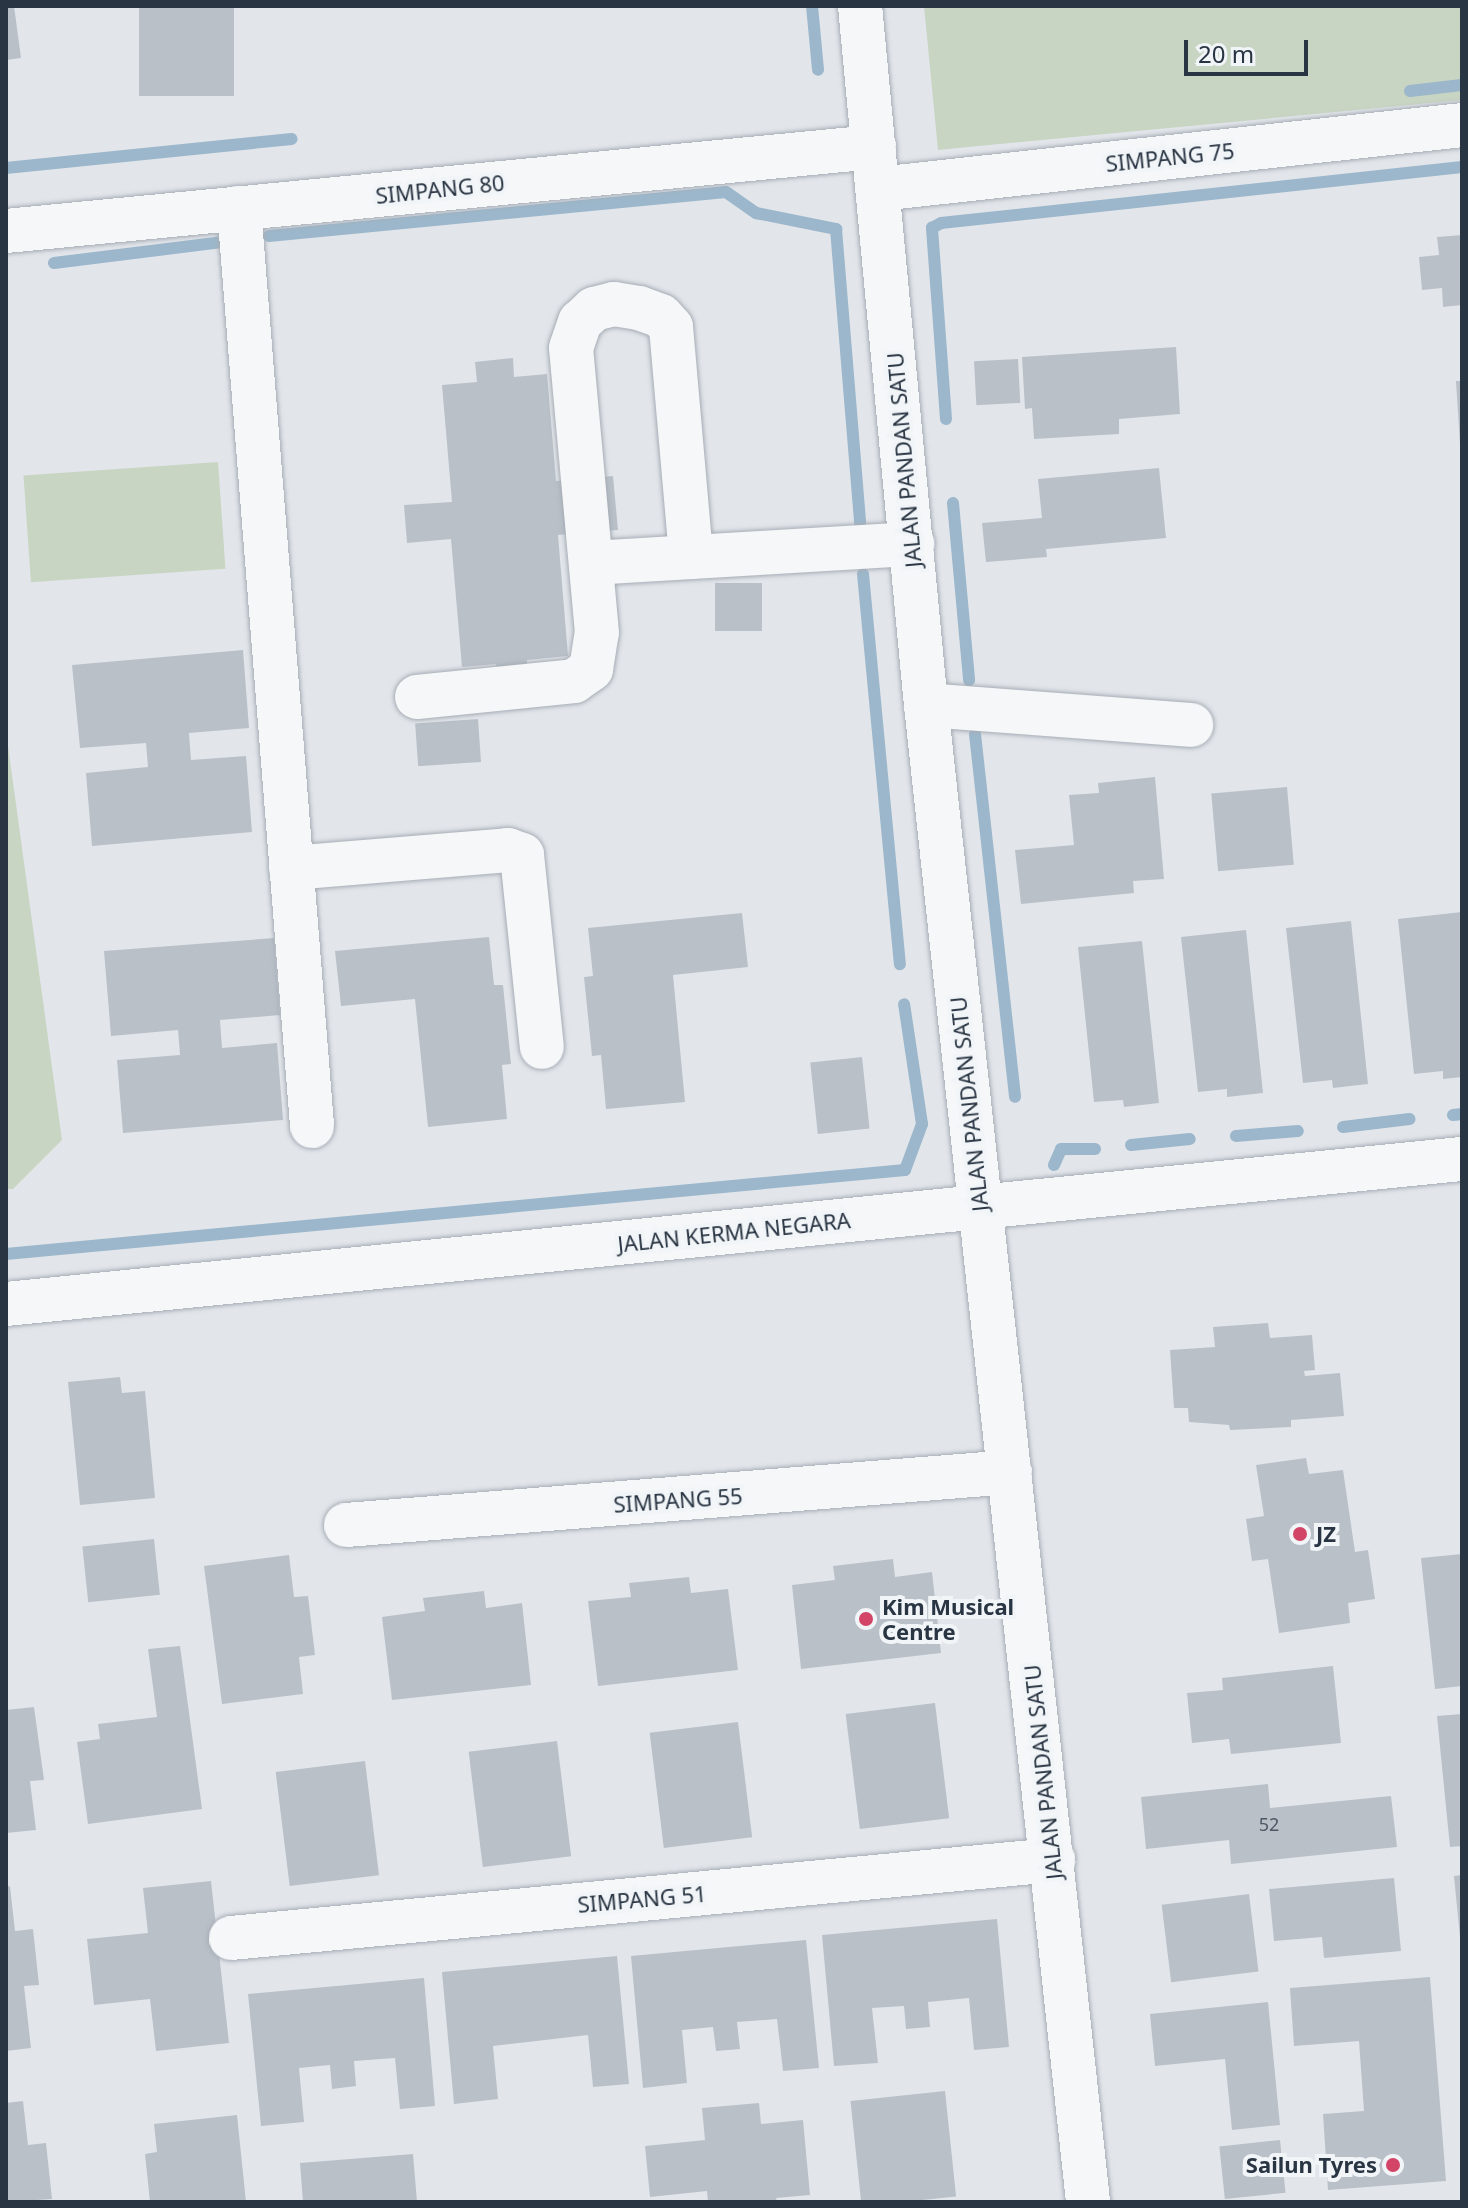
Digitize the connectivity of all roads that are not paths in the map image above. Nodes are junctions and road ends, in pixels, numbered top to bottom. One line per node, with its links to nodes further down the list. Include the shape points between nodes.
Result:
1 (860, 6): 3 (street, JALAN PANDAN SATU)
2 (1462, 125): 3 (street, SIMPANG 75)
3 (876, 168): 4 (street, SIMPANG 80); 6 (street, JALAN PANDAN SATU)
4 (239, 208): 5 (street, SIMPANG 80); 12 (street)
5 (6, 231)
6 (912, 544): 7 (street); 10 (street, JALAN PANDAN SATU)
7 (691, 557): 8 (street); 8 (street, via 671,327 661,316 614,304 594,309 580,322 571,348)
8 (592, 563): 9 (street, via 596,651 591,669 574,681)
9 (417, 697)
10 (926, 705): 11 (street); 16 (street, JALAN PANDAN SATU)
11 (1191, 725)
12 (291, 868): 13 (street, via 516,851 525,861); 14 (street)
13 (542, 1047)
14 (312, 1126)
15 (1462, 1159): 16 (street, JALAN KERMA NEGARA)
16 (979, 1207): 17 (street, JALAN KERMA NEGARA); 18 (street, JALAN PANDAN SATU)
17 (6, 1304)
18 (1010, 1472): 19 (street, SIMPANG 55); 20 (street, JALAN PANDAN SATU)
19 (346, 1525)
20 (1053, 1860): 21 (street, SIMPANG 51); 22 (street, JALAN PANDAN SATU)
21 (231, 1938)
22 (1088, 2202)

